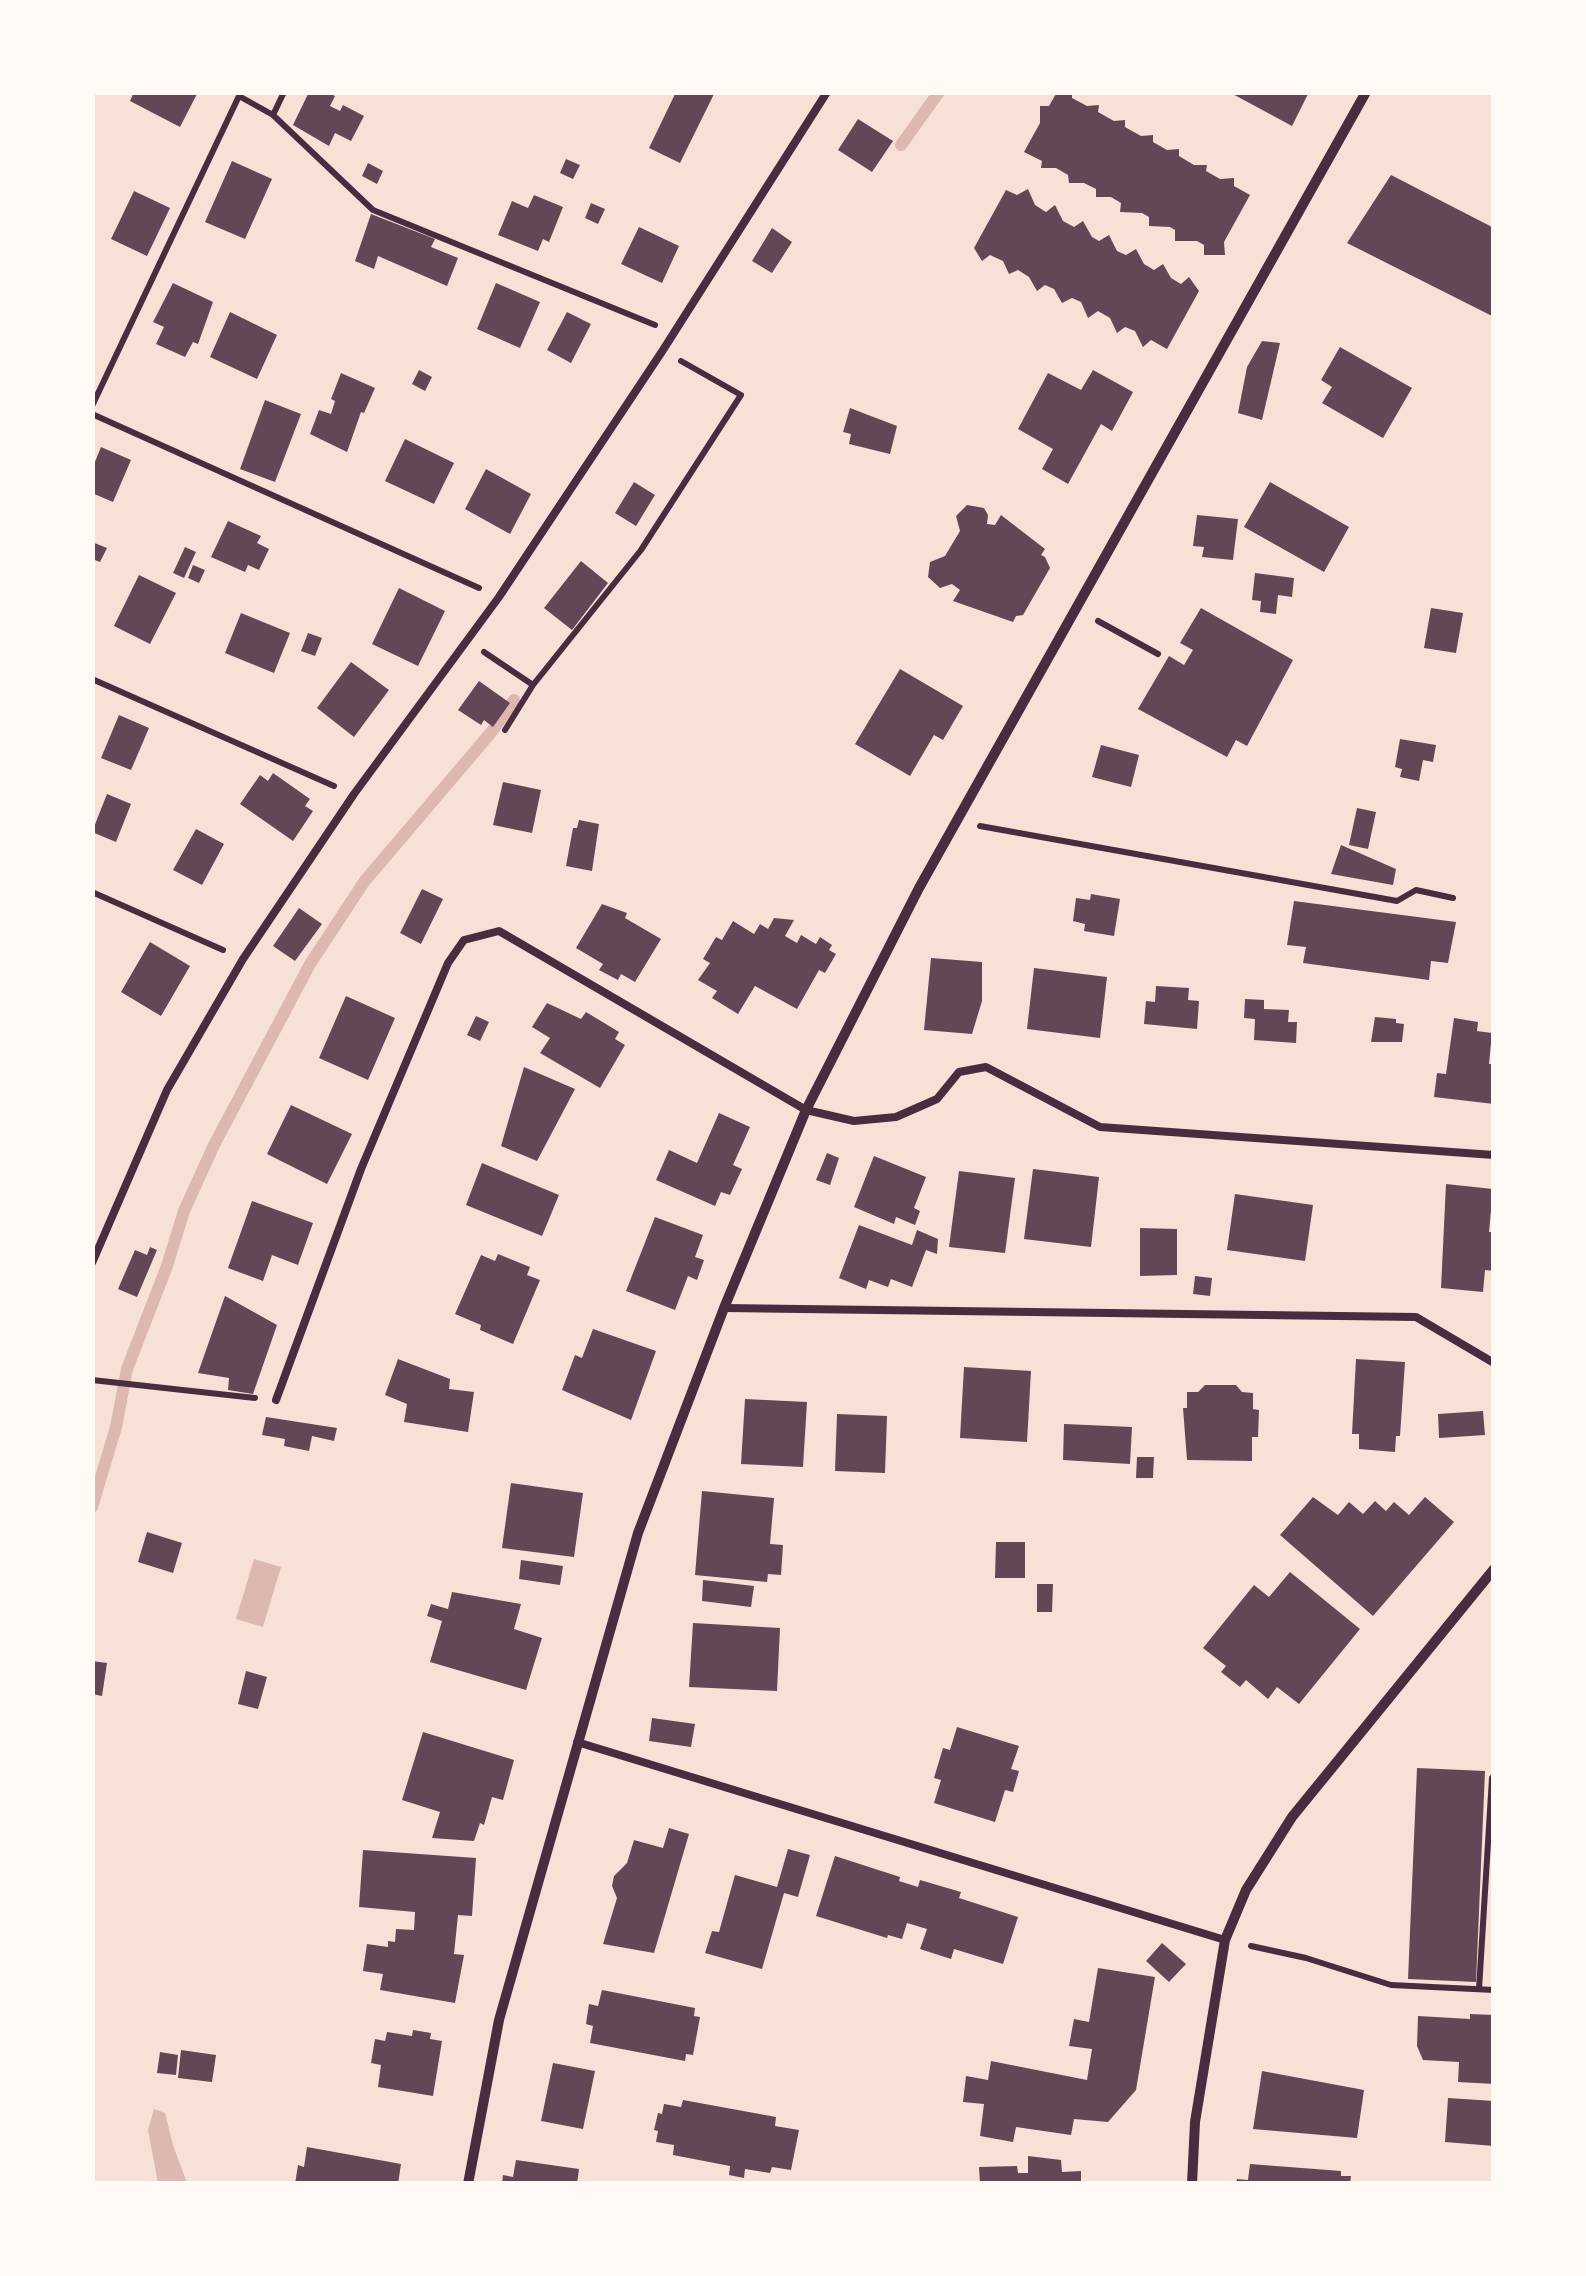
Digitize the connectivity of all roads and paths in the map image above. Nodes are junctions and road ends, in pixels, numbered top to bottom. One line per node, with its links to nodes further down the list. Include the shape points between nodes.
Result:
1 (284, 92): 4 (path)
2 (827, 92): 5 (lane)
3 (1366, 92): 10 (street)
4 (273, 115): 5 (path, via 373,210); 7 (path, via 239,96)
5 (674, 333): 6 (lane)
6 (663, 350): 9 (lane); 14 (path, via 740,396 641,550)
7 (92, 406)
8 (92, 414): 9 (path)
9 (498, 597): 11 (lane)
10 (1077, 609): 12 (path); 17 (street)
11 (467, 639): 14 (path); 16 (lane)
12 (1158, 654)
13 (92, 679): 16 (path)
14 (533, 686): 15 (path)
15 (505, 730)
16 (354, 794): 20 (lane)
17 (959, 822): 19 (path, via 1397,901 1416,890); 21 (street)
18 (92, 892): 20 (path)
19 (1453, 898)
20 (242, 958): 23 (lane, via 167,1090)
21 (806, 1110): 22 (lane, via 854,1121 896,1117 937,1099 959,1072 986,1067 1100,1127); 24 (street); 27 (lane, via 498,932 464,940 448,963 361,1169)
22 (1494, 1155)
23 (92, 1263)
24 (724, 1308): 25 (lane, via 1416,1316); 29 (street, via 638,1533)
25 (1494, 1363)
26 (92, 1380): 27 (path)
27 (276, 1400)
28 (1494, 1569): 32 (street, via 1292,1817)
29 (577, 1742): 32 (lane); 35 (street, via 499,2020)
30 (1492, 1778): 31 (path)
31 (1492, 1810): 33 (path)
32 (1224, 1940): 33 (path, via 1391,1986); 36 (street, via 1195,2122)
33 (1479, 1989): 34 (path)
34 (1494, 1990)
35 (468, 2184)
36 (1192, 2184)

